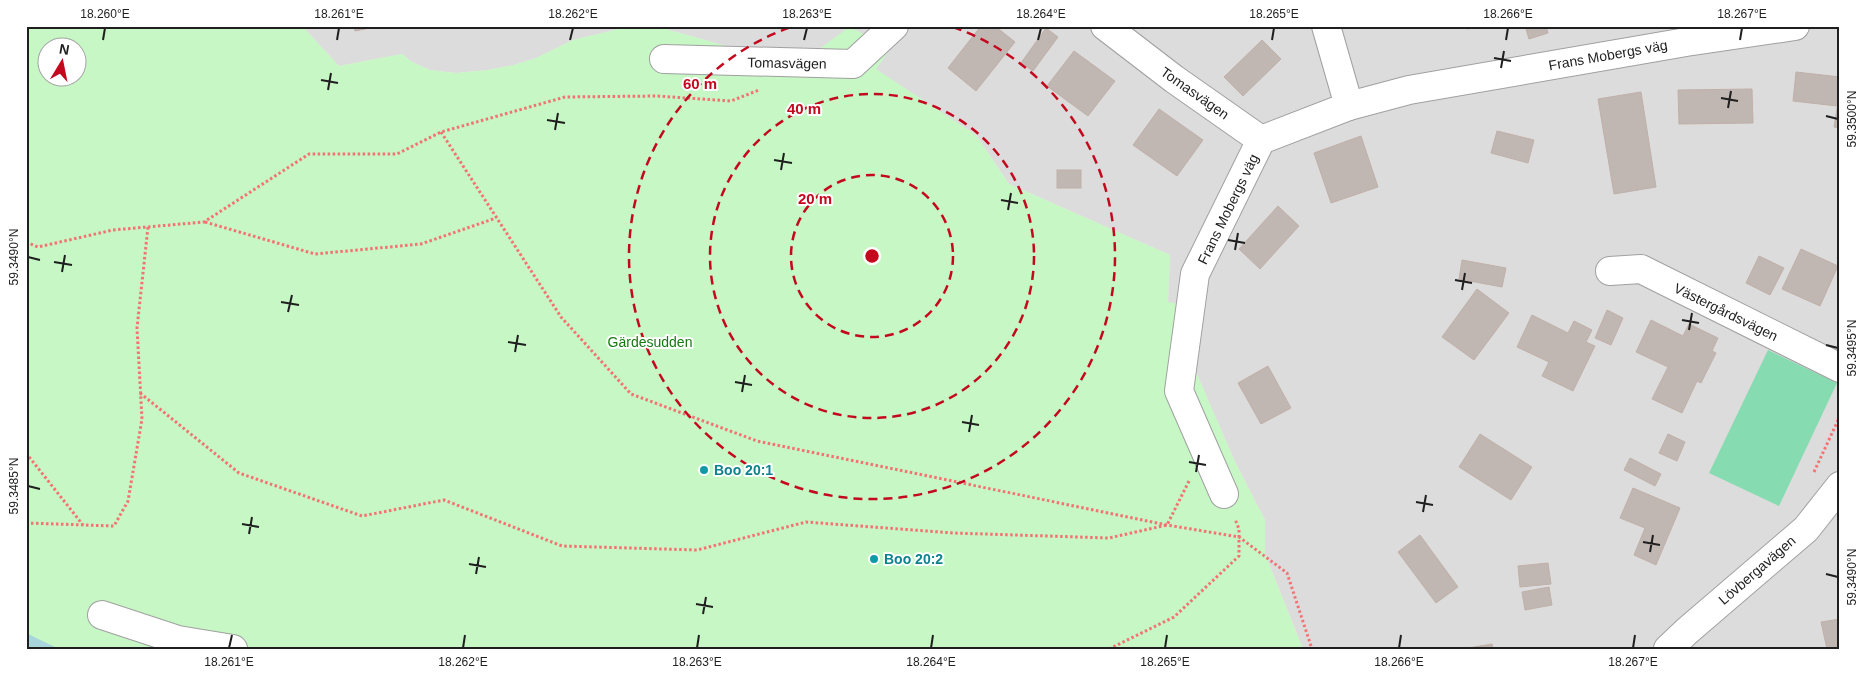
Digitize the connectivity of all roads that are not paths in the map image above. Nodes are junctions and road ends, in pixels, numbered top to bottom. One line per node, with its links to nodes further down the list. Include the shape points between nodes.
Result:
1 (894, 26): 6 (street, Tomasvägen, via 853,64)
2 (1105, 26): 8 (street, Tomasvägen)
3 (1326, 26): 7 (street)
4 (1795, 26): 5 (street, Frans Mobergs väg)
5 (1685, 34): 7 (street, Frans Mobergs väg, via 1409,90)
6 (664, 60)
7 (1348, 106): 8 (street, Frans Mobergs väg)
8 (1262, 140): 12 (street, Frans Mobergs väg, via 1195,274 1179,391)
9 (1610, 271): 10 (street, Västergårdsvägen, via 1641,269)
10 (1840, 368)
11 (1840, 486): 15 (street, Lövbergavägen, via 1806,529)
12 (1224, 494)
13 (102, 616): 14 (street, via 178,640)
14 (233, 649)
15 (1668, 649)

